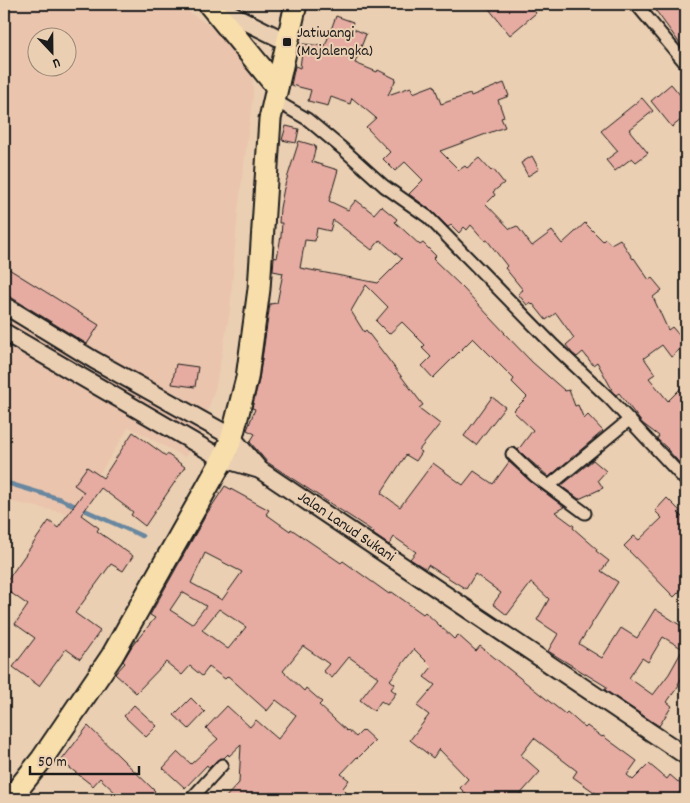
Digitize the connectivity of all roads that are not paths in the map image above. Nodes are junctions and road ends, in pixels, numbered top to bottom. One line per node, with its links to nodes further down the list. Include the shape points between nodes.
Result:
1 (209, 4): 7 (highway)
2 (215, 4): 5 (street)
3 (296, 4): 5 (highway)
4 (636, 4): 6 (street)
5 (287, 42): 7 (highway)
6 (686, 64)
7 (276, 93): 10 (street, via 384,186 428,217); 11 (highway, via 269,126 253,337 244,395)
8 (4, 305): 11 (street, Jalan Lanud Sukani, via 94,360)
9 (4, 332): 13 (street)
10 (629, 420): 15 (street); 16 (street)
11 (232, 437): 13 (highway); 14 (street, Jalan Lanud Sukani)
12 (512, 454): 16 (street)
13 (223, 459): 14 (street); 20 (highway, via 112,656 42,759)
14 (260, 470): 18 (street, Jalan Lanud Sukani)
15 (686, 481)
16 (549, 486): 17 (street)
17 (585, 513)
18 (686, 756)
19 (222, 765): 21 (street)
20 (10, 799)
21 (191, 799)

